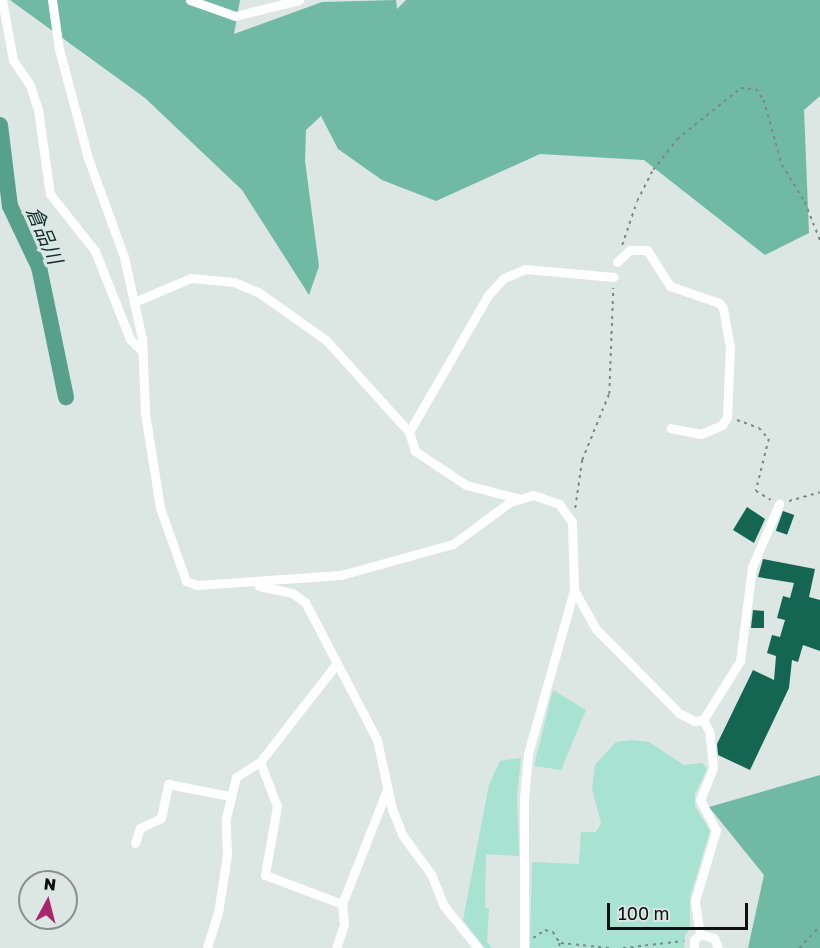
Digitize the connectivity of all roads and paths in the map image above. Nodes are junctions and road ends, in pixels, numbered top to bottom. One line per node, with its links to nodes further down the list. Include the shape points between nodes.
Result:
1 (2, 0): 9 (street, via 13,60 30,85 38,109 50,194 95,251 130,339)
2 (52, 0): 8 (street, via 59,50 88,158 124,257)
3 (190, 0): 4 (street, via 235,16)
4 (299, 0)
5 (820, 240): 6 (path, via 805,202 782,165 764,100 756,89 741,88 685,132 653,170 637,201)
6 (617, 262): 10 (street, via 630,250 647,250 670,286 723,308 730,346)
7 (614, 277): 12 (street, via 525,269 504,278 488,295); 16 (path, via 609,394 582,460)
8 (134, 302): 9 (street); 12 (street, via 191,278 234,282 258,292 326,340)
9 (143, 352): 17 (street, via 145,412 160,508 186,581 197,585)
10 (727, 417): 11 (street, via 722,425 701,434); 15 (path, via 766,434 769,439 756,491)
11 (671, 428)
12 (409, 432): 14 (street, via 415,451 466,485)
13 (820, 492): 15 (path)
14 (517, 498): 16 (street, via 546,497 559,504); 17 (street, via 441,549 341,575)
15 (779, 504): 20 (street, via 752,567 740,661)
16 (572, 522): 18 (street)
17 (247, 583): 19 (street, via 292,593 305,602)
18 (574, 590): 20 (street, via 596,629 679,713 694,721); 29 (street, via 528,754 524,799)
19 (337, 663): 21 (street); 22 (street, via 377,740)
20 (703, 720): 27 (street, via 709,731 713,767 700,800 716,830 695,901)
21 (260, 762): 23 (street, via 236,777); 25 (street, via 277,806 265,875)
22 (387, 790): 25 (street); 32 (street, via 403,836 431,874 444,906)
23 (229, 796): 24 (street, via 168,784 160,818 140,828); 30 (street, via 226,868)
24 (135, 843)
25 (342, 904): 31 (street, via 344,925)
26 (820, 926): 37 (path)
27 (696, 941): 35 (path); 36 (street, via 714,938)
28 (560, 943): 29 (path, via 545,930 538,932); 33 (path); 34 (path)
29 (527, 946)
30 (207, 948)
31 (336, 948)
32 (478, 948)
33 (559, 948)
34 (610, 948)
35 (623, 948)
36 (718, 948)
37 (800, 948)

